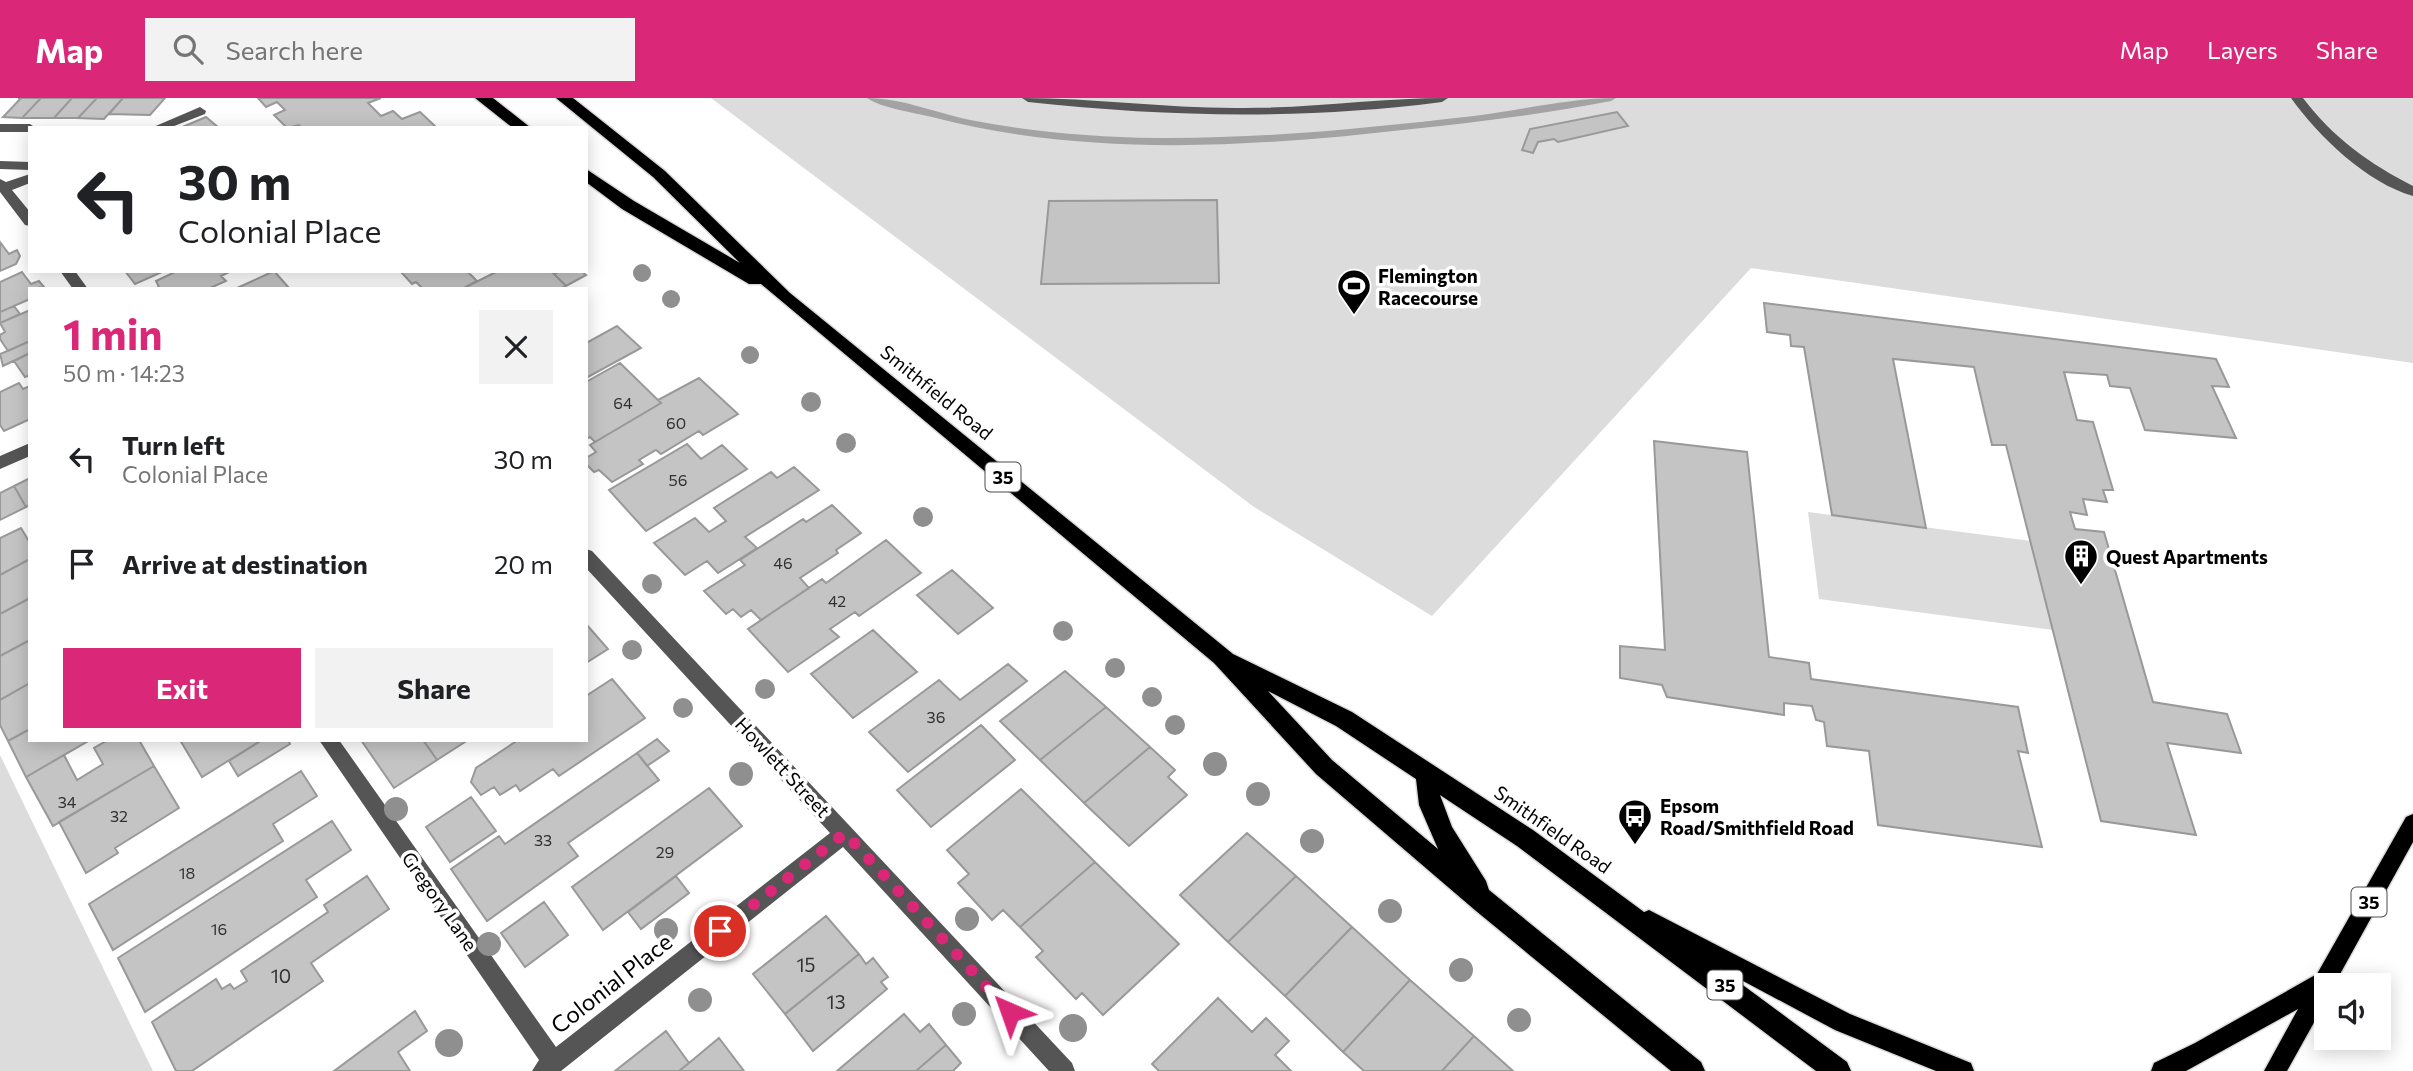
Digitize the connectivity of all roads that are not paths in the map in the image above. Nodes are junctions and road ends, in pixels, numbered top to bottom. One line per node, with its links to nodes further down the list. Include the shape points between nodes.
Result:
1 (483, 98): 8 (highway)
2 (564, 98): 20 (highway, Smithfield Road / 35, via 659,174)
3 (1028, 98): 4 (street, via 1192,111 1303,110)
4 (1442, 98)
5 (2297, 98): 16 (street, via 2318,128 2369,169)
6 (200, 111): 7 (street)
7 (162, 126)
8 (520, 126)
9 (0, 128): 10 (street)
10 (28, 128)
11 (0, 165): 12 (street)
12 (28, 166)
13 (588, 175): 20 (highway, Smithfield Road / 35, via 628,205)
14 (28, 179): 15 (street)
15 (2, 186): 17 (street)
16 (2413, 192)
17 (28, 219)
18 (69, 273): 19 (street)
19 (79, 287)
20 (784, 297): 24 (highway, Smithfield Road / 35)
21 (28, 450): 22 (street)
22 (0, 463)
23 (588, 559): 28 (street, Howlett Street)
24 (1222, 657): 26 (highway, Smithfield Road / 35, via 1344,719); 30 (highway, Smithfield Road / 35, via 1324,767)
25 (329, 742): 34 (street, Gregory Lane)
26 (1428, 776): 29 (highway, Smithfield Road / 35); 30 (highway, via 1428,797 1435,816)
27 (2413, 823): 31 (main road, 35)
28 (845, 833): 34 (street, Colonial Place); 35 (street, Howlett Street)
29 (1612, 900): 37 (highway, Smithfield Road / 35); 38 (main road, via 1843,1023)
30 (1485, 904): 36 (highway, Smithfield Road / 35)
31 (2329, 973)
32 (2314, 987): 39 (main road)
33 (2314, 1000): 40 (main road, 35)
34 (548, 1067)
35 (1064, 1071)
36 (1692, 1071)
37 (1838, 1071)
38 (1963, 1071)
39 (2162, 1071)
40 (2274, 1071)

